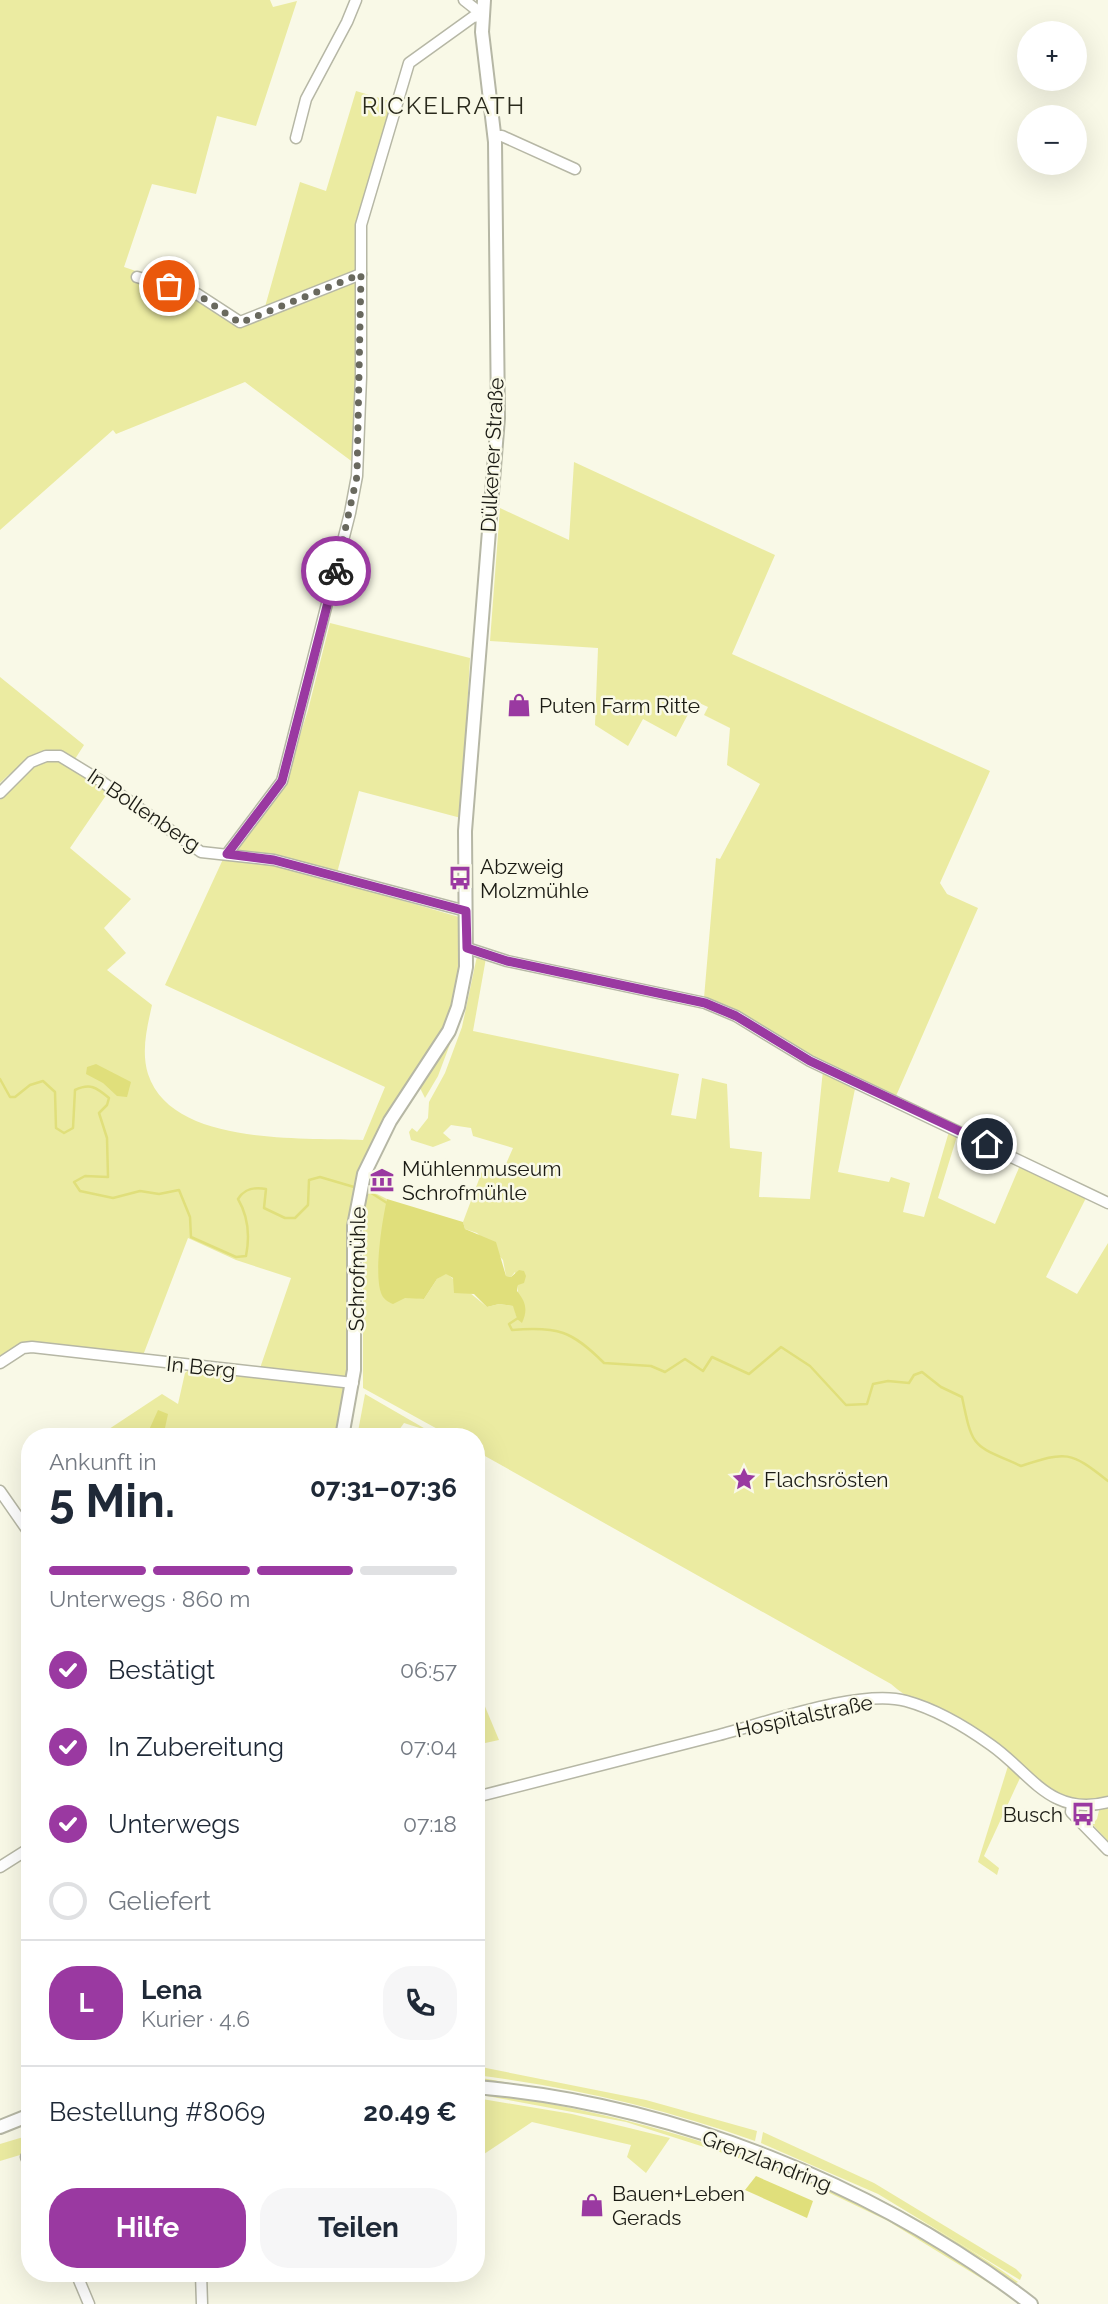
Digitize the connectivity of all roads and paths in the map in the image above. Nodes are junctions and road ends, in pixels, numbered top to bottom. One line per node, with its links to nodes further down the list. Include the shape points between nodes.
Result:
1 (356, 0): 6 (street, via 306,99)
2 (464, 0): 4 (street)
3 (484, 0): 4 (main road, Dülkener Straße)
4 (482, 15): 5 (main road, Dülkener Straße); 8 (street, via 409,63 361,225)
5 (495, 136): 7 (street); 12 (main road, Dülkener Straße, via 498,418 464,831)
6 (296, 138)
7 (575, 169)
8 (361, 274): 9 (street, via 240,323 197,294); 11 (street, via 357,476 351,513 282,781)
9 (136, 277)
10 (0, 793): 11 (street, In Bollenberg, via 31,762 60,756 201,852)
11 (227, 854): 12 (street, In Bollenberg, via 274,860)
12 (466, 911): 13 (main road, Dülkener Straße)
13 (467, 948): 14 (street, via 507,961 705,1003 736,1016 810,1061); 16 (main road, Schrofmühle, via 463,988 449,1031 376,1145 357,1204)
14 (1108, 1203)
15 (0, 1363): 16 (street, In Berg, via 23,1348 33,1348)
16 (352, 1383): 17 (main road)
17 (344, 1428)
18 (0, 1490): 19 (street)
19 (21, 1521)
20 (485, 1795): 22 (street, Hospitalstraße, via 810,1711 885,1699 904,1700 973,1733 1040,1789)
21 (1108, 1802): 23 (street, Hospitalstraße)
22 (1072, 1804): 23 (street, Hospitalstraße); 24 (street, via 1071,1812)
23 (1092, 1806): 24 (street)
24 (1087, 1827): 25 (street)
25 (1108, 1850)
26 (21, 1854): 27 (street)
27 (0, 1867)
28 (485, 2088): 35 (main road, Grenzlandring, via 629,2114 779,2162 897,2218)
29 (21, 2119): 30 (main road)
30 (0, 2127)
31 (80, 2282): 33 (street)
32 (201, 2282): 34 (street)
33 (89, 2304)
34 (202, 2304)
35 (1031, 2304)

